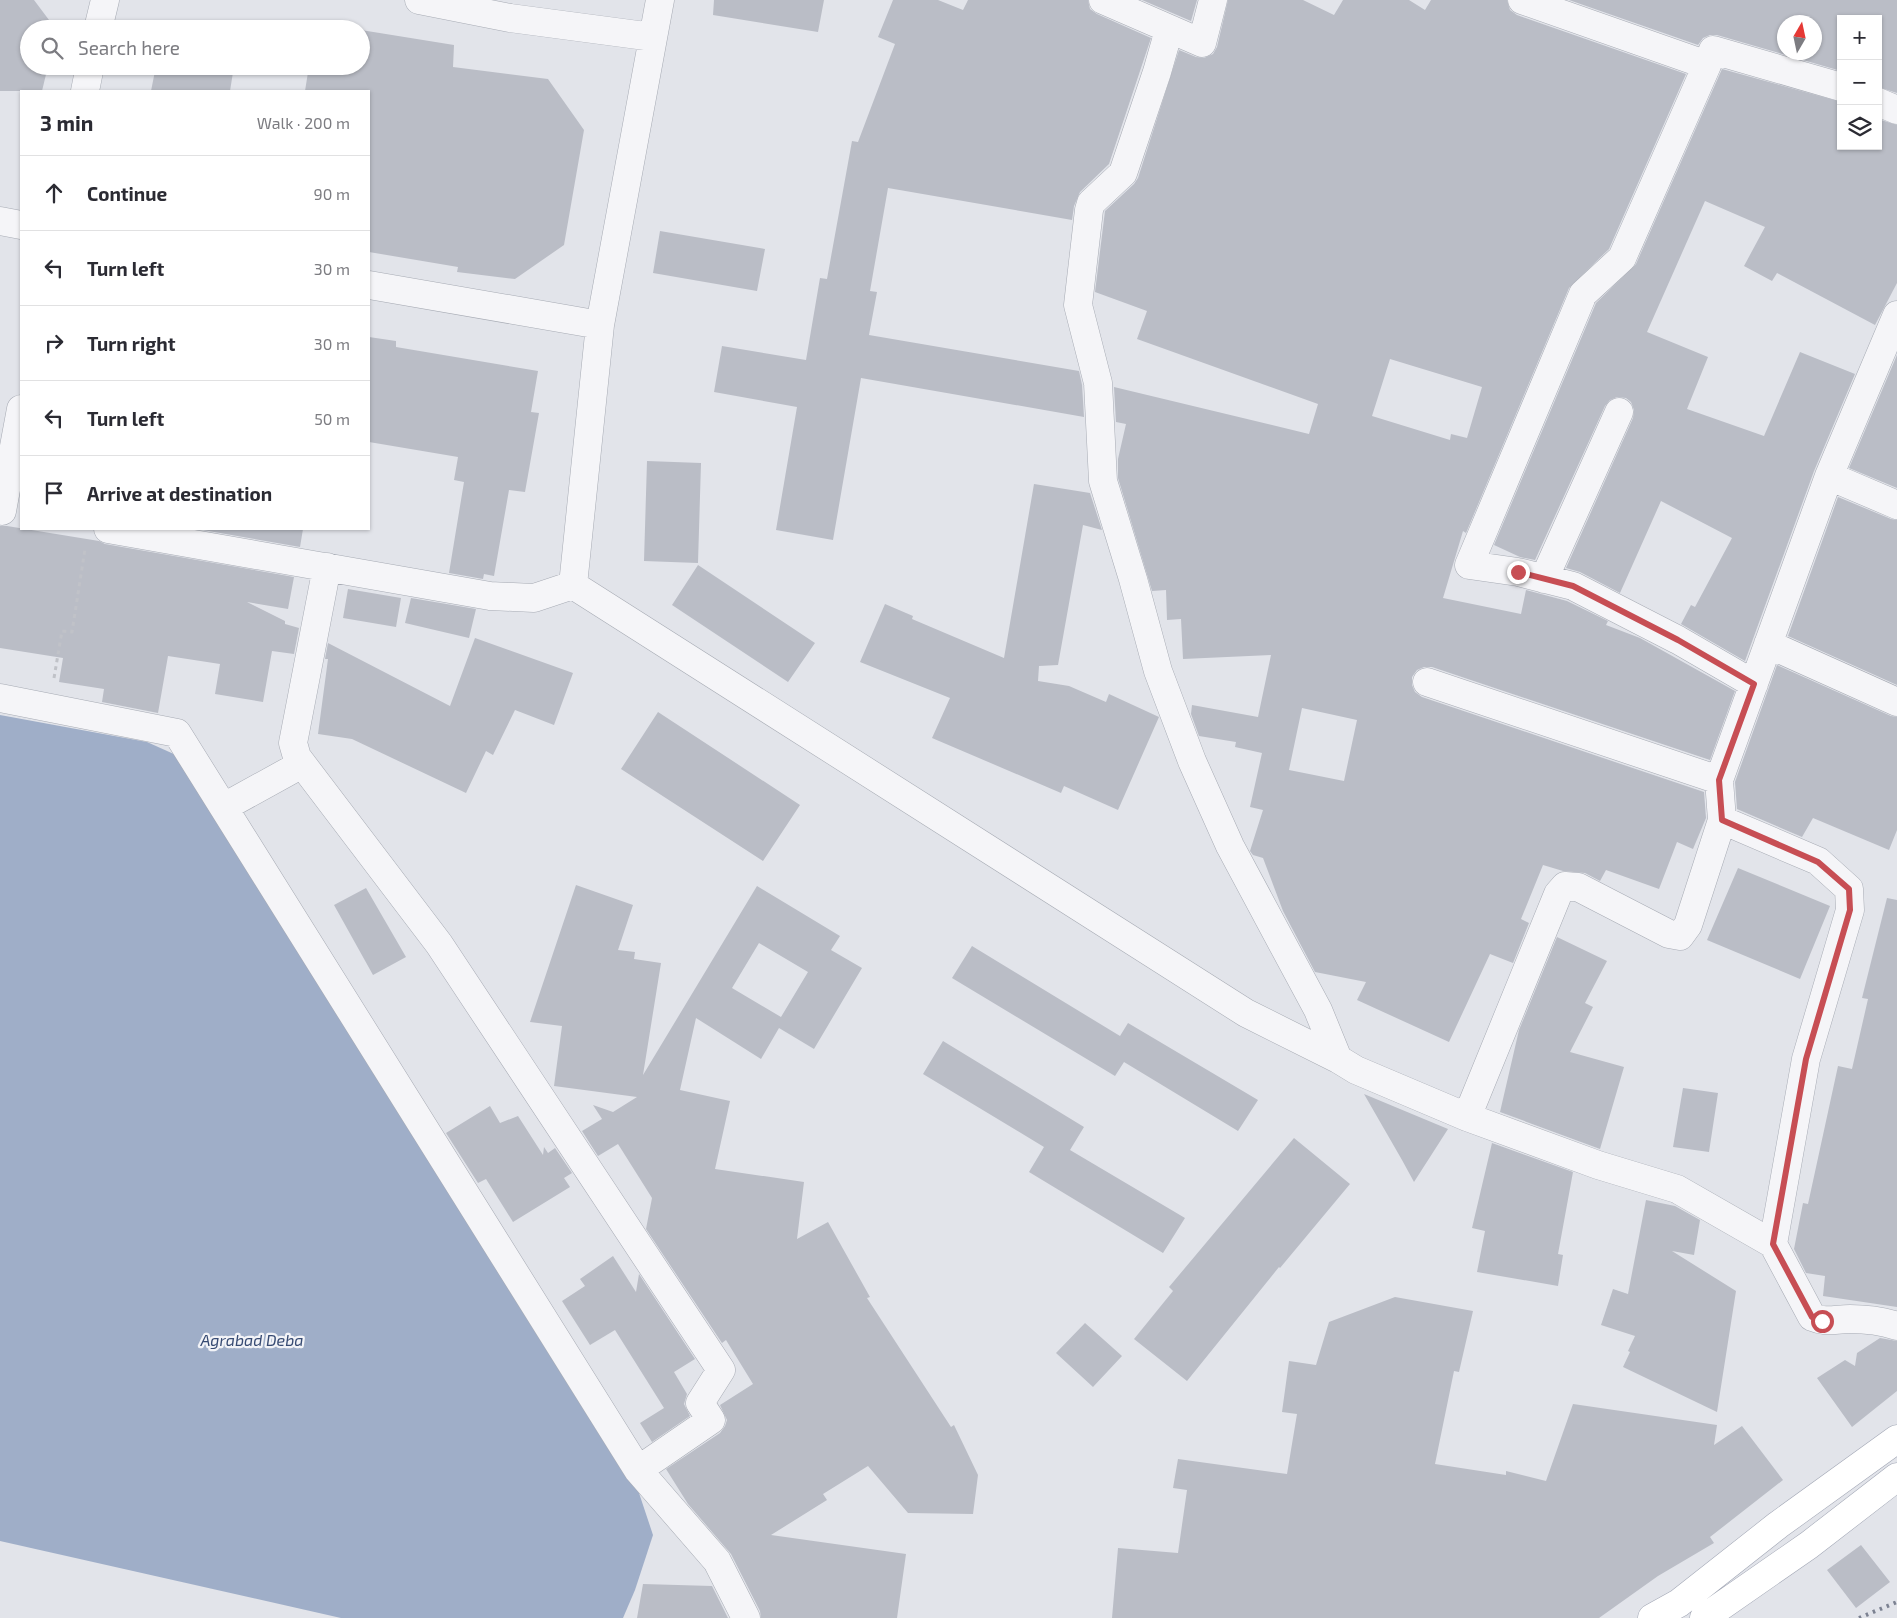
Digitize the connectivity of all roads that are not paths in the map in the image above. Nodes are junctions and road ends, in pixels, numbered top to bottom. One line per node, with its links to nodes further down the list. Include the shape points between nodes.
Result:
1 (105, 0): 7 (street)
2 (419, 0): 9 (street, via 510,18)
3 (660, 0): 9 (street)
4 (1104, 0): 8 (street)
5 (1213, 0): 8 (street, via 1202,43)
6 (1528, 1): 10 (street)
7 (100, 20)
8 (1169, 30): 39 (street, via 1123,173 1091,203 1089,210 1078,305 1098,383 1103,480 1158,671 1192,761 1230,846 1318,1010)
9 (653, 37): 20 (street)
10 (1707, 64): 12 (street, via 1713,50); 28 (street, via 1622,258 1583,294 1469,565)
11 (88, 75): 13 (street)
12 (1837, 86)
13 (85, 90)
14 (1882, 104): 15 (street)
15 (1897, 110)
16 (0, 221): 17 (street)
17 (20, 225)
18 (370, 285): 20 (street)
19 (1897, 315): 23 (street)
20 (600, 325): 29 (street)
21 (1619, 412): 28 (street)
22 (20, 417): 25 (street)
23 (1829, 476): 24 (street); 30 (street)
24 (1897, 505)
25 (8, 511)
26 (114, 530): 27 (street)
27 (327, 567): 29 (street, via 490,596 534,598); 35 (street, via 293,742)
28 (1544, 579): 32 (street, via 1573,586 1678,640)
29 (573, 586): 39 (street, via 1246,1013)
30 (1768, 644): 32 (street); 34 (street)
31 (1427, 682): 36 (street)
32 (1754, 684): 36 (street)
33 (0, 698): 37 (street, via 177,733)
34 (1897, 702)
35 (302, 764): 37 (street); 44 (street, via 439,944 721,1370 700,1403 711,1420)
36 (1719, 780): 38 (street)
37 (224, 808): 44 (street)
38 (1722, 820): 40 (street, via 1688,925 1680,936 1669,934 1578,887 1565,886 1558,894); 41 (street, via 1818,862 1849,889 1851,898 1806,1059)
39 (1338, 1059): 40 (street, via 1356,1070)
40 (1467, 1117): 41 (street, via 1598,1165 1677,1189)
41 (1773, 1244): 42 (street, via 1812,1317 1822,1321 1882,1321)
42 (1897, 1326)
43 (1897, 1439): 47 (main road, via 1678,1603)
44 (638, 1470): 46 (street, via 717,1561)
45 (1897, 1477): 48 (main road)
46 (746, 1618)
47 (1652, 1618)
48 (1704, 1618)

